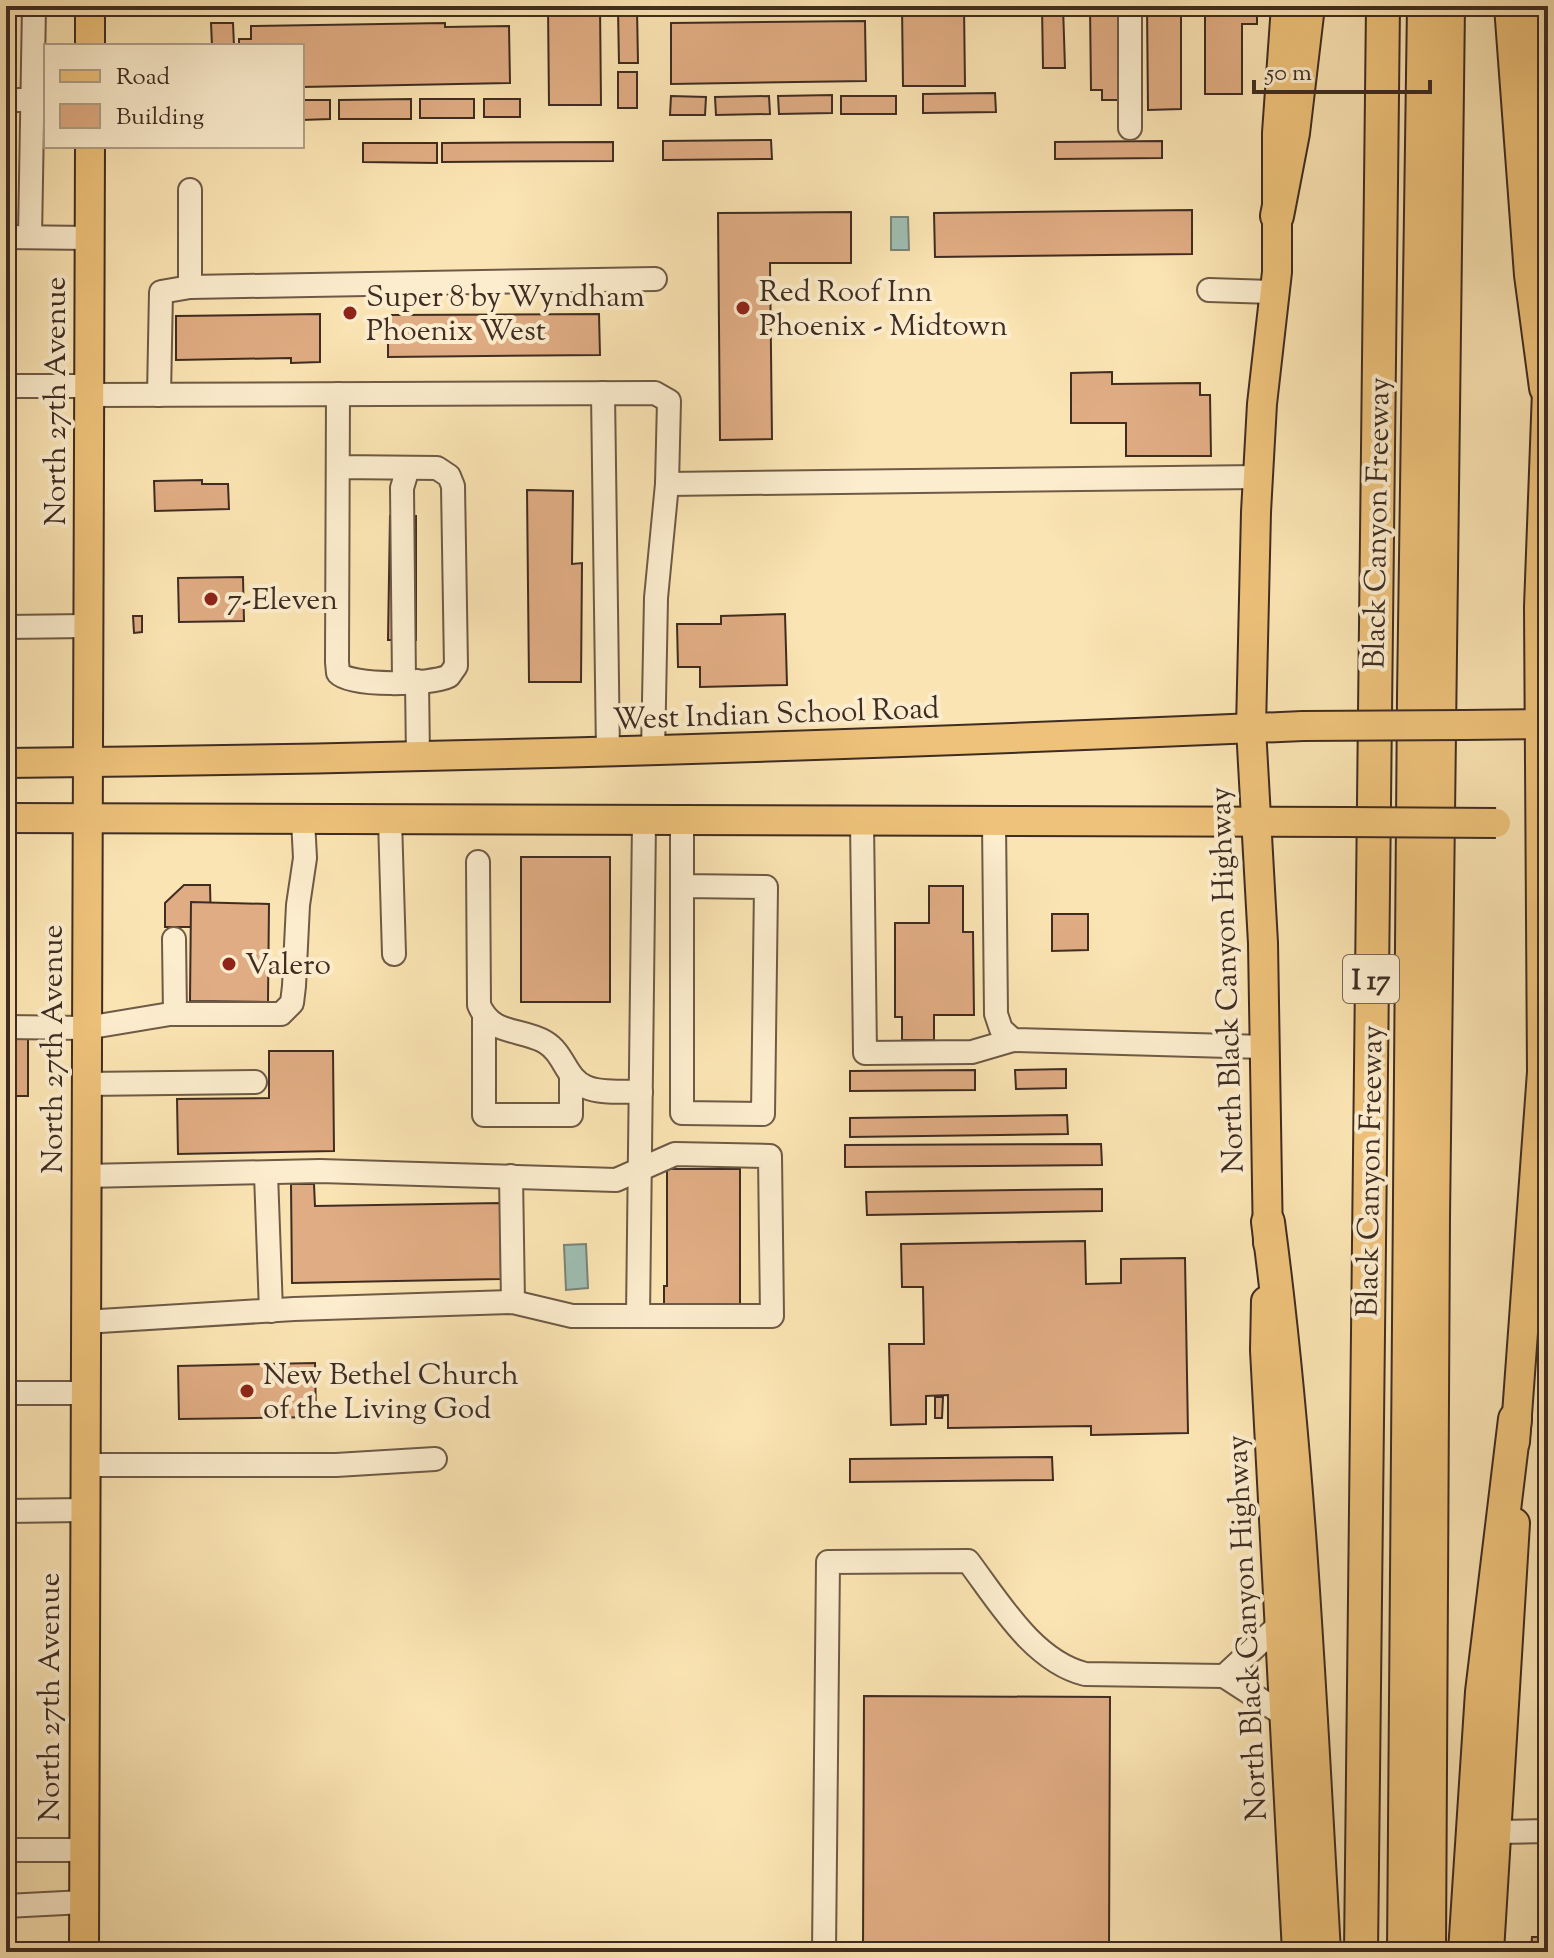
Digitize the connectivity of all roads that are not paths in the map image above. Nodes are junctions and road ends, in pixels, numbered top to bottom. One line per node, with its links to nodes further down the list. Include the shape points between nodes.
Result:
1 (34, 6): 14 (street, North 27th Avenue)
2 (90, 6): 11 (main road)
3 (1130, 6): 15 (street)
4 (1286, 6): 19 (main road, North Black Canyon Highway)
5 (1308, 6): 19 (highway)
6 (1383, 6): 104 (highway, Black Canyon Freeway / I 17)
7 (1424, 6): 105 (highway)
8 (1448, 6): 106 (highway, I 17)
9 (1511, 6): 27 (highway, via 1531,275)
10 (1535, 6): 12 (main road)
11 (90, 44)
12 (1543, 69): 17 (main road)
13 (6, 100): 14 (street)
14 (34, 100): 21 (street, North 27th Avenue)
15 (1130, 128)
16 (90, 148): 22 (main road, North 27th Avenue)
17 (1548, 182)
18 (190, 190): 24 (street)
19 (1277, 216): 26 (main road, North Black Canyon Highway)
20 (6, 237): 21 (street)
21 (30, 237): 22 (street)
22 (90, 238): 29 (main road, North 27th Avenue)
23 (655, 279): 24 (street)
24 (190, 287): 32 (street, via 161,292)
25 (1209, 290): 26 (street)
26 (1275, 292): 35 (main road, North Black Canyon Highway)
27 (1547, 376): 40 (main road)
28 (6, 386): 29 (street)
29 (89, 390): 32 (street); 37 (main road, North 27th Avenue)
30 (603, 393): 31 (street); 36 (street, via 655,393 669,401); 43 (street)
31 (338, 394): 32 (street); 33 (street)
32 (159, 395)
33 (338, 467): 34 (street); 39 (street, via 338,673 352,682)
34 (408, 468): 39 (street, via 402,488); 39 (street, via 444,470 453,486 456,666 442,679)
35 (1258, 477): 36 (street); 41 (main road, North Black Canyon Highway)
36 (667, 484): 42 (street, via 656,598)
37 (87, 626): 38 (street); 45 (main road, North 27th Avenue)
38 (6, 627)
39 (410, 681): 44 (street)
40 (1544, 724): 41 (main road, West Indian School Road, bridge); 55 (main road)
41 (1251, 728): 42 (main road, West Indian School Road); 56 (main road, North Black Canyon Highway)
42 (653, 752): 43 (main road, West Indian School Road)
43 (608, 753): 44 (main road, West Indian School Road)
44 (418, 758): 45 (main road, West Indian School Road)
45 (85, 762): 46 (main road, West Indian School Road); 48 (main road, North 27th Avenue)
46 (6, 763)
47 (6, 818): 48 (main road)
48 (86, 819): 49 (main road); 64 (main road, North 27th Avenue)
49 (303, 820): 50 (main road); 61 (street, via 305,858 292,1003 272,1015)
50 (390, 820): 51 (main road); 60 (street)
51 (644, 821): 52 (main road); 71 (street)
52 (682, 821): 53 (main road); 58 (street)
53 (862, 822): 54 (main road); 65 (street, via 865,1053 972,1052)
54 (994, 822): 56 (main road); 65 (street, via 996,1014 1001,1029)
55 (1543, 822): 56 (main road, bridge); 67 (main road)
56 (1256, 823): 66 (main road, North Black Canyon Highway)
57 (478, 862): 62 (street, via 479,1005)
58 (682, 886): 58 (street, via 682,1113 763,1114 766,887)
59 (174, 939): 61 (street)
60 (394, 954)
61 (175, 1014): 64 (street)
62 (484, 1019): 68 (street, via 543,1041 560,1054); 68 (street, via 484,1115 571,1115)
63 (6, 1027): 64 (street)
64 (86, 1028): 70 (main road, North 27th Avenue)
65 (1013, 1040): 66 (street)
66 (1265, 1047): 78 (main road, North Black Canyon Highway)
67 (1545, 1072): 72 (main road)
68 (571, 1077): 71 (street, via 587,1088)
69 (255, 1082): 70 (street)
70 (86, 1084): 75 (main road, North 27th Avenue)
71 (641, 1092): 73 (street)
72 (1544, 1137): 77 (main road)
73 (640, 1169): 76 (street, via 616,1180); 81 (street); 81 (street, via 675,1154 770,1156 772,1316)
74 (266, 1174): 75 (street); 76 (street); 80 (street)
75 (85, 1176): 83 (main road, North 27th Avenue)
76 (511, 1176): 79 (street)
77 (1541, 1209): 82 (main road)
78 (1268, 1222): 91 (main road, North Black Canyon Highway, via 1265,1350); 103 (highway, via 1300,1519)
79 (513, 1302): 80 (street); 81 (street, via 572,1316)
80 (271, 1311): 83 (street)
81 (638, 1316)
82 (1536, 1321): 86 (main road)
83 (84, 1322): 85 (main road, North 27th Avenue)
84 (6, 1393): 85 (street)
85 (84, 1393): 88 (main road, North 27th Avenue)
86 (1515, 1419): 95 (main road, via 1515,1545); 107 (highway, via 1482,1692)
87 (435, 1459): 88 (street, via 336,1465)
88 (83, 1465): 89 (main road, North 27th Avenue)
89 (83, 1510): 90 (street); 97 (main road, North 27th Avenue)
90 (6, 1511)
91 (1279, 1625): 92 (street); 93 (main road, North Black Canyon Highway)
92 (1224, 1676): 93 (street); 101 (street, via 1085,1674 1063,1669 1012,1619 968,1561 828,1562)
93 (1284, 1715): 102 (main road, North Black Canyon Highway)
94 (1548, 1831): 95 (street)
95 (1496, 1832): 108 (main road)
96 (6, 1850): 97 (street)
97 (83, 1850): 98 (main road, North 27th Avenue)
98 (84, 1902): 99 (street); 100 (main road, North 27th Avenue)
99 (6, 1906)
100 (84, 1952)
101 (824, 1952)
102 (1297, 1952)
103 (1324, 1952)
104 (1361, 1952)
105 (1404, 1952)
106 (1429, 1952)
107 (1465, 1952)
108 (1489, 1952)

